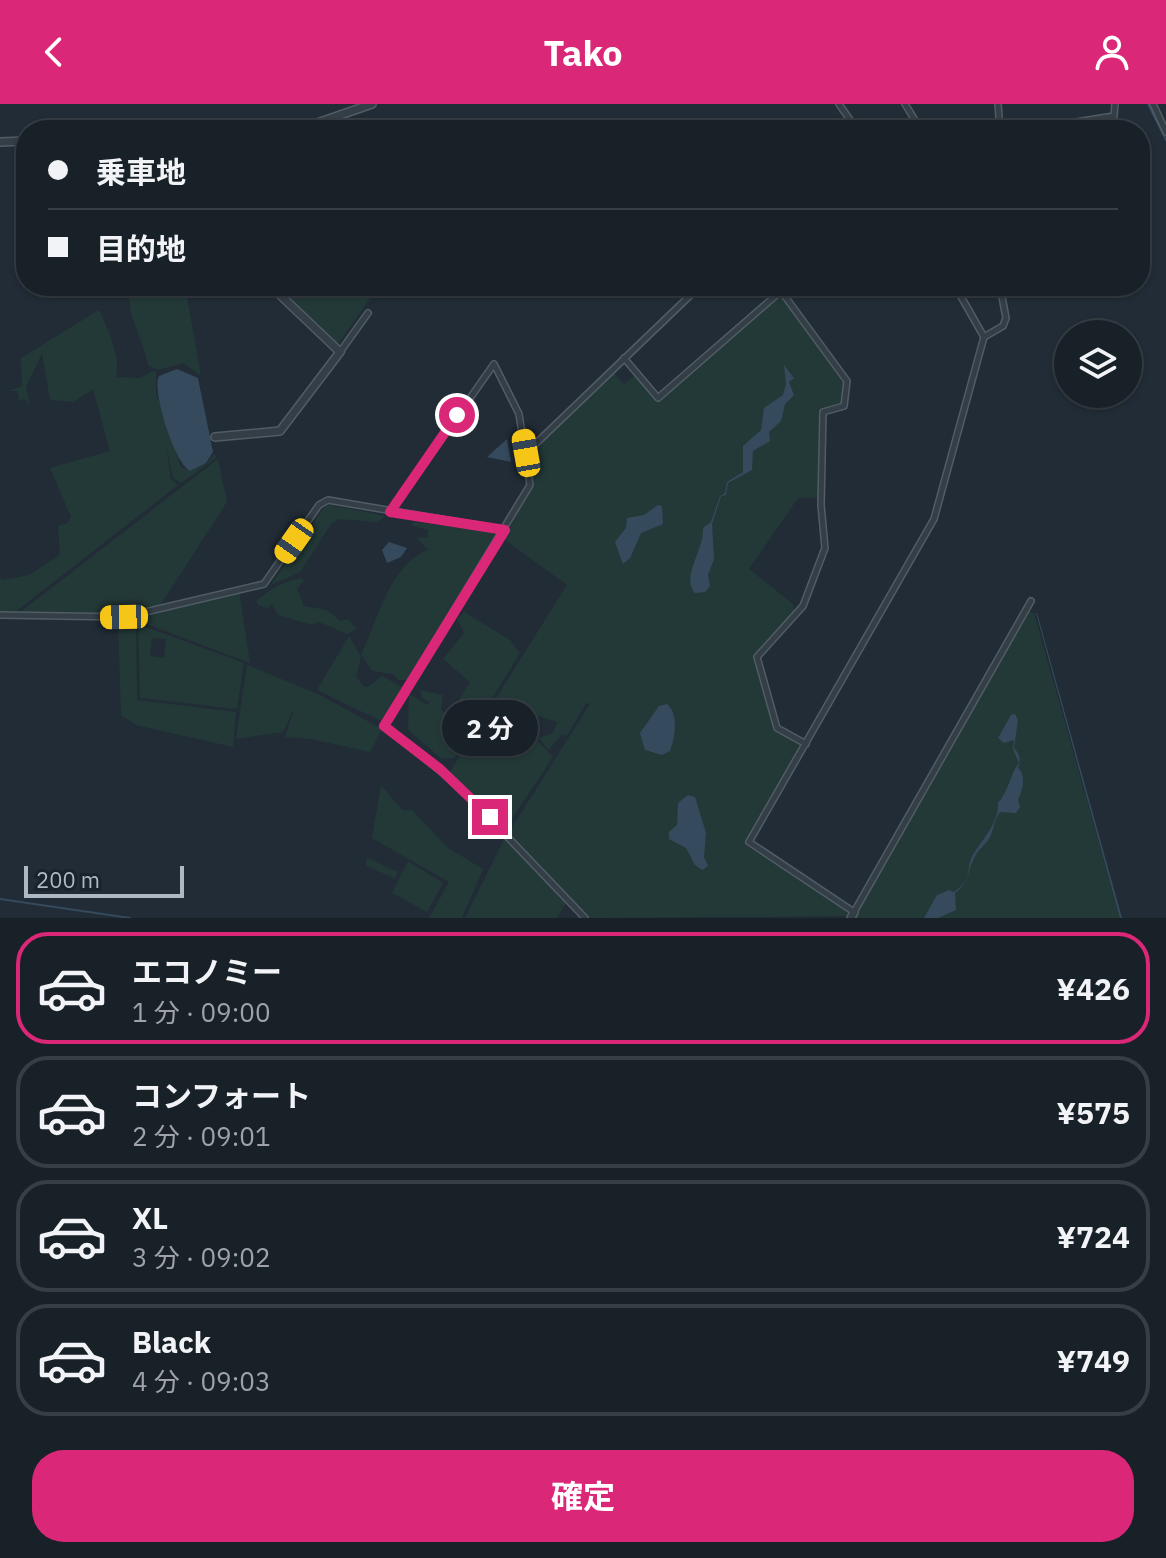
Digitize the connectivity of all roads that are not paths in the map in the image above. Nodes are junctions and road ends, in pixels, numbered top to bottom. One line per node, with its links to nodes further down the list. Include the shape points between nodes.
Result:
1 (372, 104): 4 (street)
2 (1115, 104): 5 (street, via 1114,116)
3 (1153, 104): 6 (street)
4 (326, 120)
5 (1089, 120)
6 (1166, 132)
7 (281, 296): 15 (street)
8 (689, 296): 16 (street)
9 (775, 296): 16 (street, via 658,398)
10 (785, 296): 23 (street, via 847,381 844,406 823,412 825,548 803,606 757,657 777,728)
11 (961, 296): 14 (street)
12 (1002, 296): 14 (street, via 1003,326)
13 (368, 313): 15 (street)
14 (984, 337): 23 (street, via 934,519)
15 (340, 352): 17 (street, via 280,431)
16 (624, 358): 18 (street)
17 (215, 437)
18 (526, 453): 19 (street, via 517,408 494,364); 20 (street, via 530,485)
19 (390, 512): 20 (street); 22 (street, via 322,502 264,584 124,617)
20 (505, 530): 25 (street, via 384,726 459,786)
21 (1031, 601): 24 (street)
22 (0, 615)
23 (806, 744): 24 (street, via 749,842)
24 (852, 915)
25 (585, 918)

